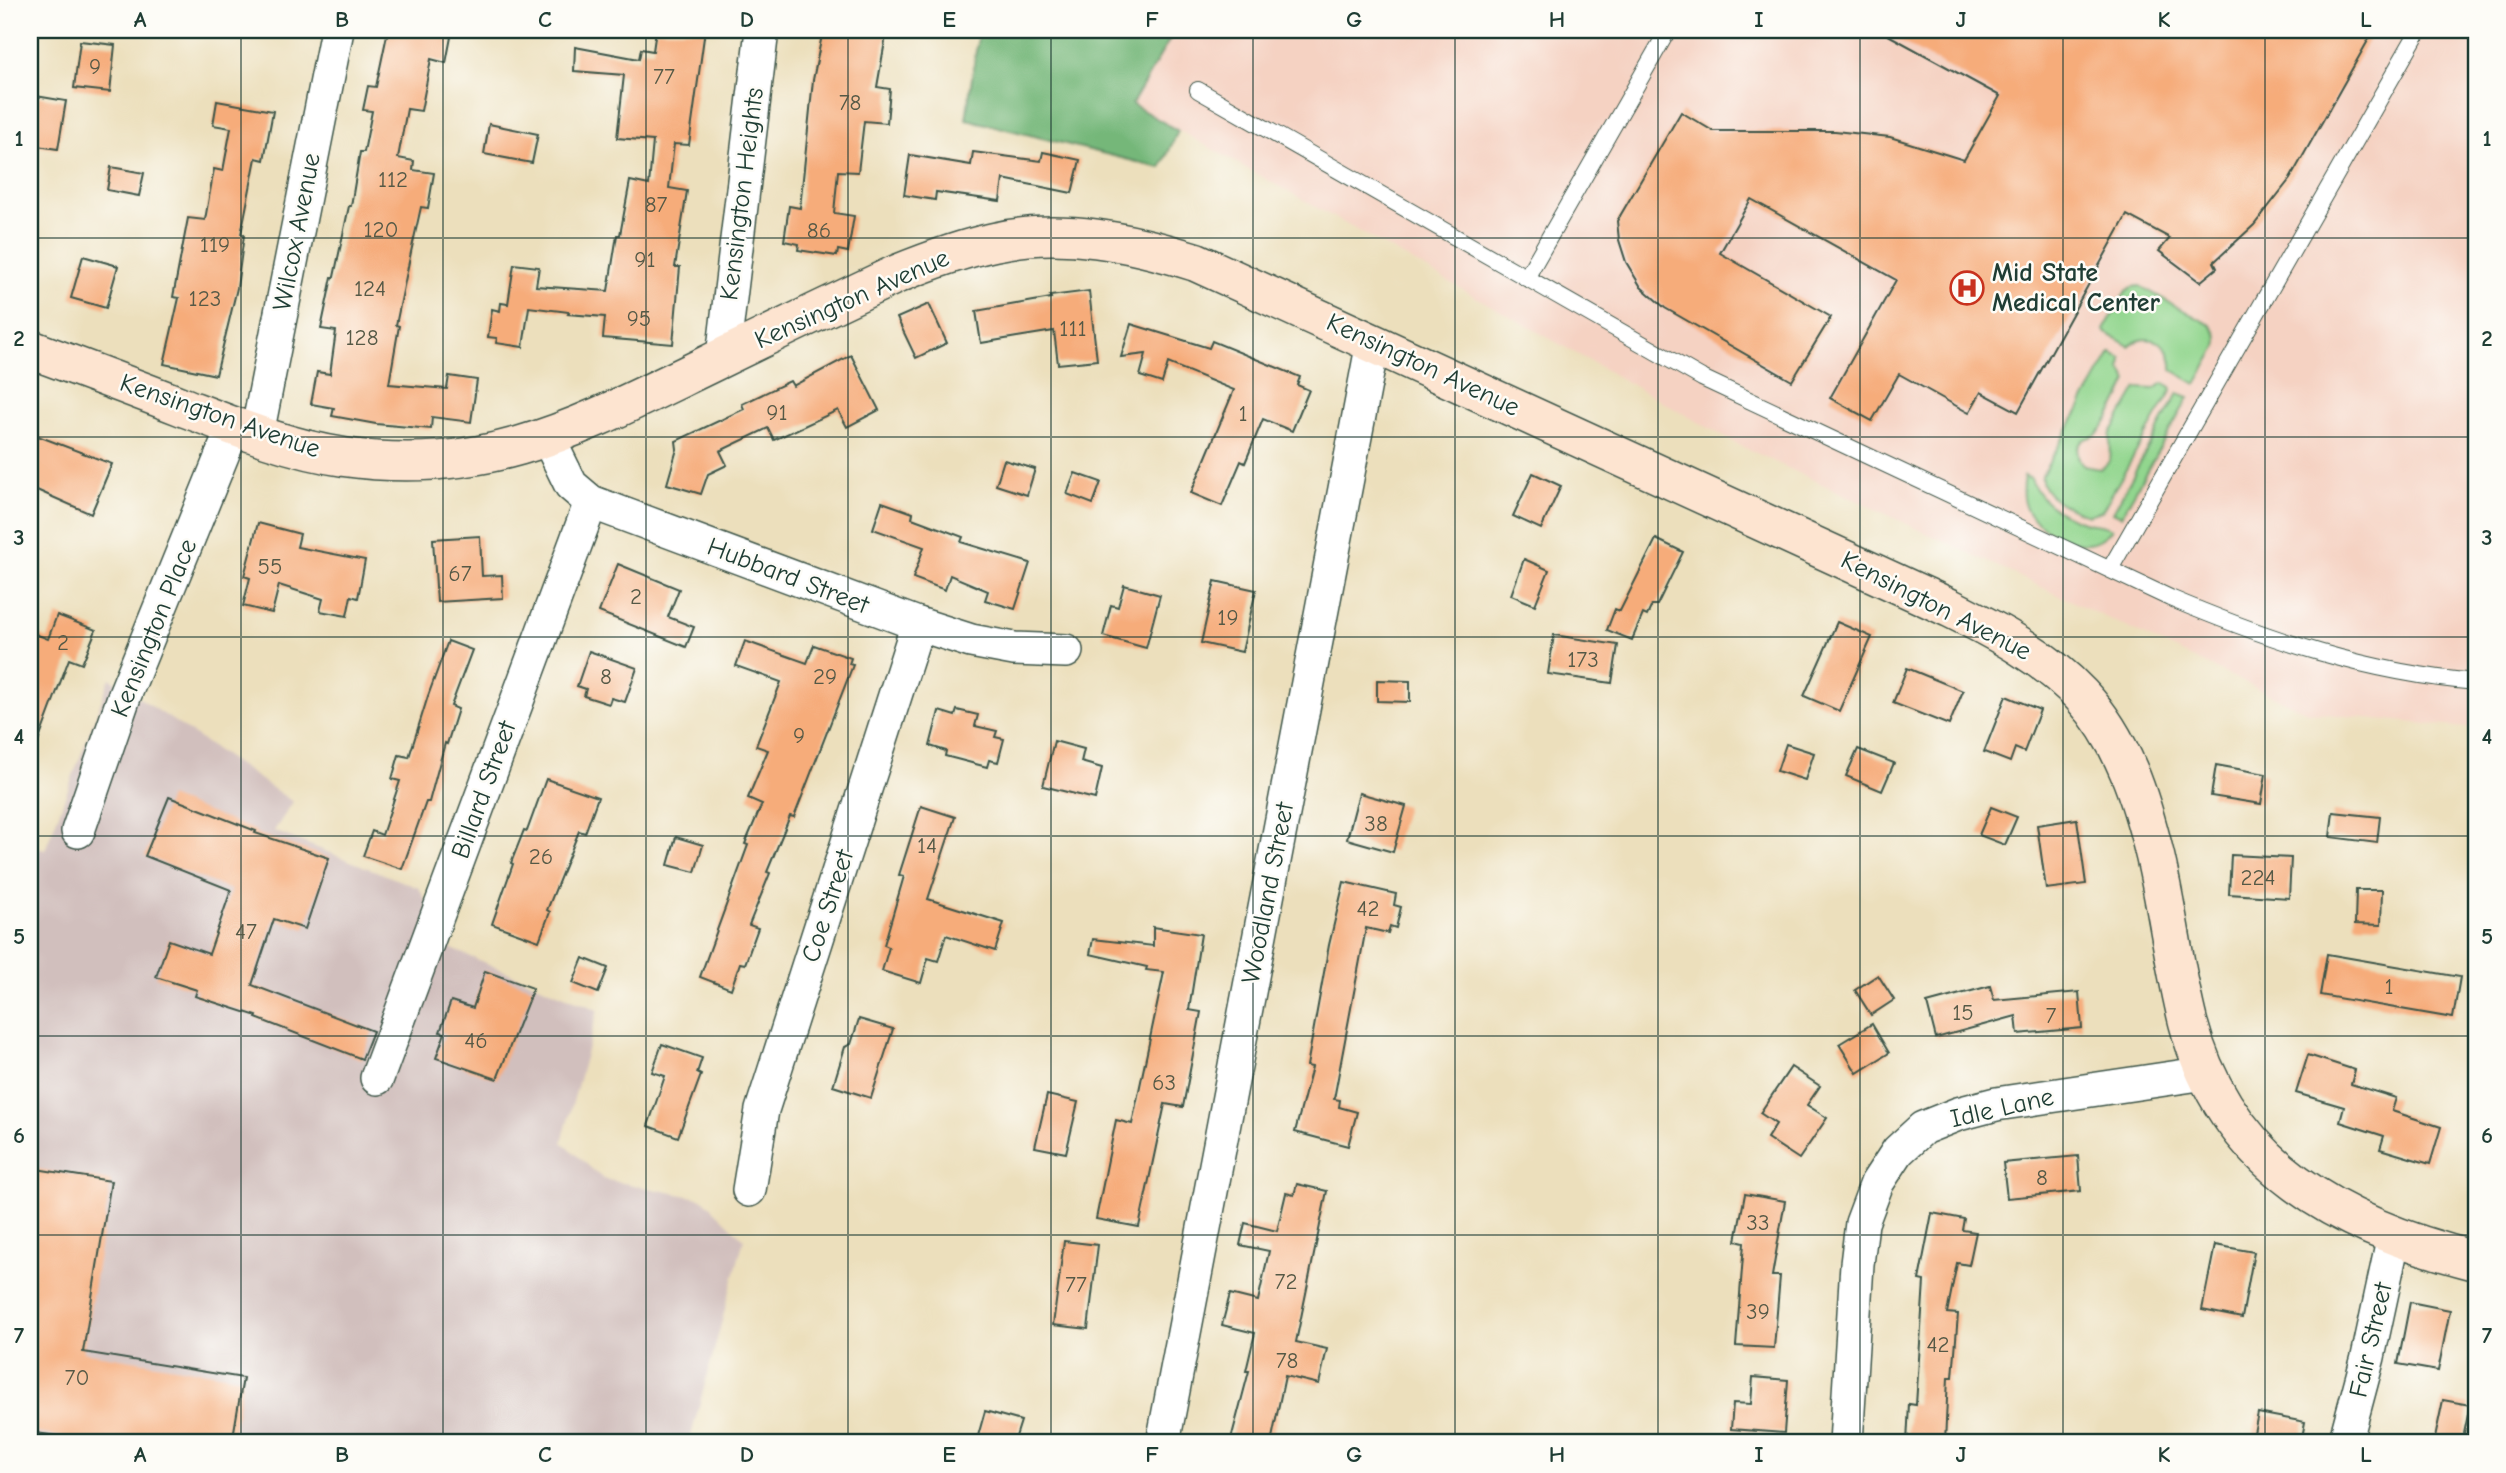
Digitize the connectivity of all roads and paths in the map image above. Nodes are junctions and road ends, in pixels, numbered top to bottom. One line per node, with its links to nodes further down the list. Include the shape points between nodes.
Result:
1 (337, 30): 10 (street, Wilcox Avenue)
2 (762, 30): 9 (street, Kensington Heights)
3 (1668, 30): 6 (lane)
4 (2419, 30): 13 (lane)
5 (1198, 90): 6 (lane)
6 (1526, 278): 13 (lane, via 1713,384)
7 (1373, 342): 9 (main road, Kensington Avenue, via 1196,262 1133,244 1042,235 945,255); 18 (main road, Kensington Avenue, via 1950,608 2046,662 2082,696 2110,734 2132,776 2159,874 2189,1024); 23 (street, Woodland Street)
8 (30, 349): 10 (main road, Kensington Avenue)
9 (723, 357): 11 (main road, Kensington Avenue)
10 (245, 430): 11 (main road, Kensington Avenue, via 342,456 398,462 450,461); 17 (street, Kensington Place, via 125,694)
11 (548, 438): 12 (street, Hubbard Street, via 571,485)
12 (591, 502): 14 (street, Hubbard Street); 19 (street, Billard Street)
13 (2110, 569): 16 (lane, via 2238,626 2303,649)
14 (918, 624): 15 (street, Hubbard Street, via 1014,649); 20 (street, Coe Street, via 762,1110)
15 (1066, 651)
16 (2476, 682)
17 (78, 831)
18 (2206, 1073): 21 (main road, Kensington Avenue, via 2256,1150 2290,1180 2334,1209); 24 (street, Idle Lane, via 1996,1104 1923,1128 1898,1151 1877,1183 1863,1223)
19 (377, 1078)
20 (749, 1191)
21 (2394, 1236): 22 (main road, Kensington Avenue); 25 (street, Fair Street)
22 (2476, 1261)
23 (1163, 1443)
24 (1846, 1443)
25 (2345, 1443)

